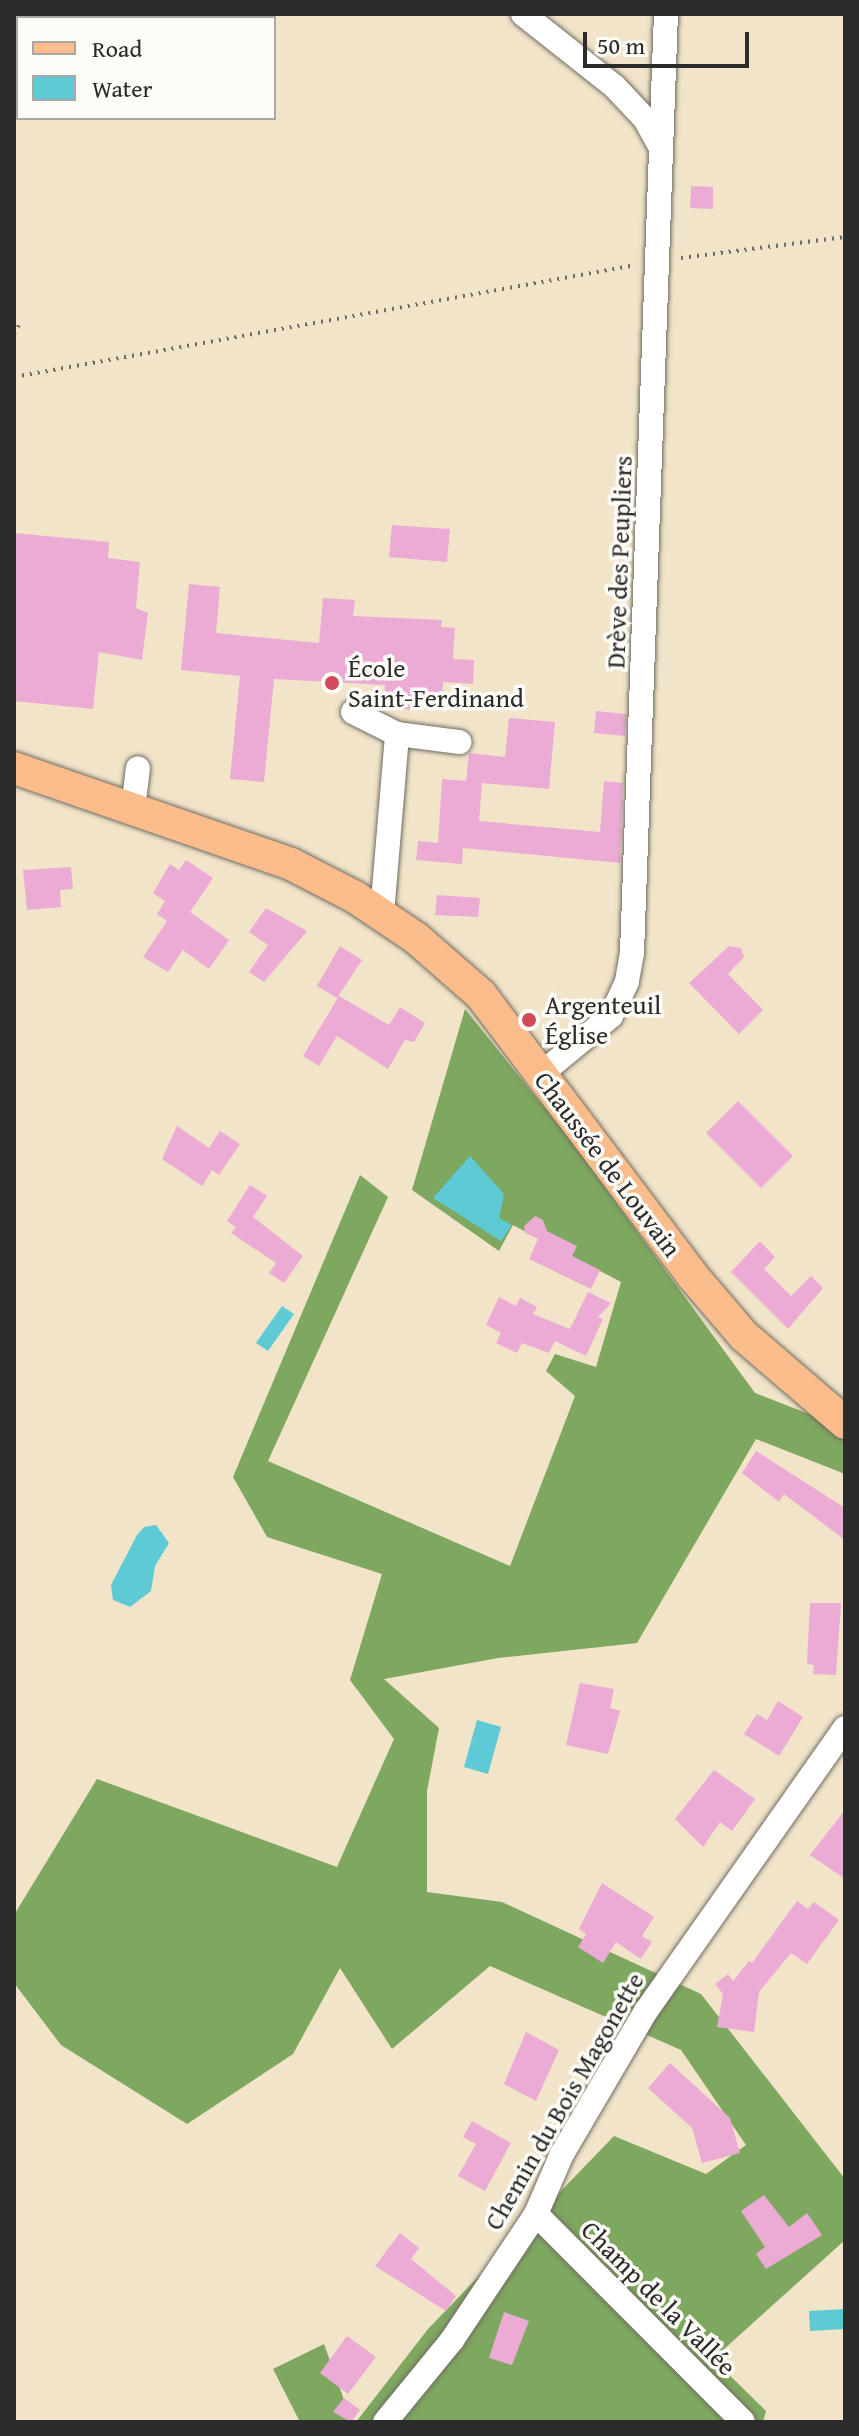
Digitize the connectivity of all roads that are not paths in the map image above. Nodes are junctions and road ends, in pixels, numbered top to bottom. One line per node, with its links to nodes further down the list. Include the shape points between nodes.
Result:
1 (523, 14): 3 (street, via 615,87 645,119)
2 (666, 14): 3 (street, Drève des Peupliers)
3 (662, 150): 11 (street, Drève des Peupliers, via 630,970 603,1025)
4 (353, 712): 5 (street)
5 (397, 734): 6 (street); 10 (street)
6 (459, 742)
7 (14, 768): 9 (main road, Chaussée de Louvain)
8 (138, 768): 9 (street)
9 (133, 808): 10 (main road, Chaussée de Louvain, via 291,864)
10 (382, 914): 11 (main road, Chaussée de Louvain, via 481,995)
11 (541, 1074): 12 (main road, Chaussée de Louvain, via 735,1326)
12 (845, 1423)
13 (845, 1728): 14 (street, Chemin du Bois Magonette, via 654,1998 562,2154)
14 (536, 2214): 15 (street, Chemin du Bois Magonette, via 452,2340); 16 (street, Champ de la Vallée)
15 (385, 2422)
16 (743, 2422)

